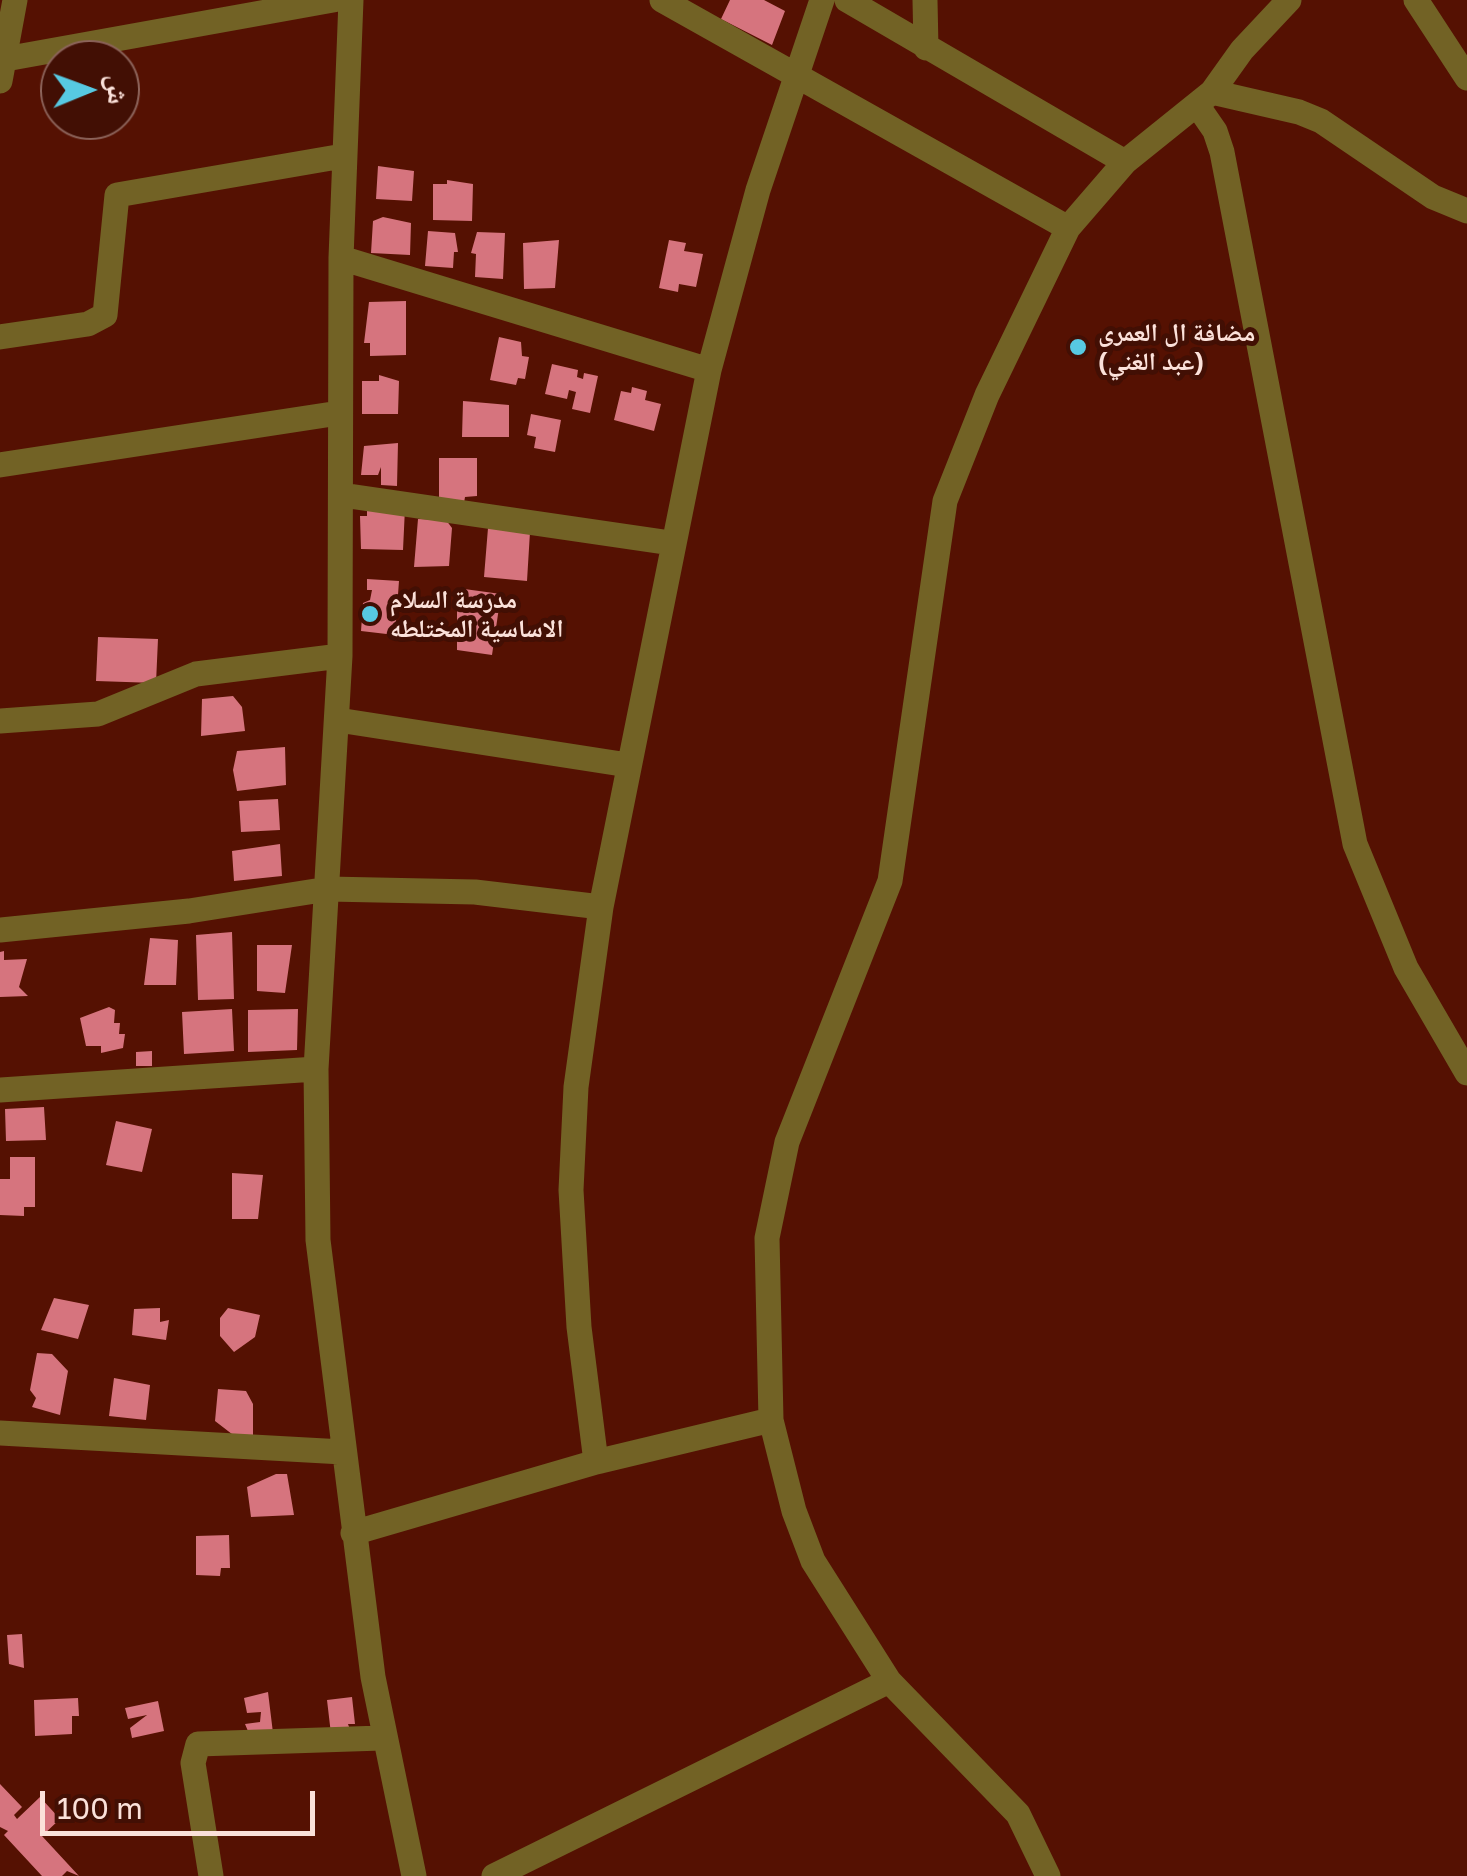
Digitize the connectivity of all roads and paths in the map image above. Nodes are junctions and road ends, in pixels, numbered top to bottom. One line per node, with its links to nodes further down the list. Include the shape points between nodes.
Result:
1 (16, 0): 11 (street)
2 (333, 0): 11 (street)
3 (350, 0): 15 (street)
4 (662, 0): 12 (street)
5 (822, 0): 12 (street)
6 (847, 0): 10 (street)
7 (925, 0): 10 (street)
8 (1289, 0): 14 (street)
9 (1416, 0): 13 (street)
10 (926, 48): 16 (street)
11 (1, 67)
12 (796, 74): 18 (street); 21 (street)
13 (1467, 78)
14 (1204, 98): 16 (street); 17 (street, via 1300,112 1433,197); 34 (street, via 1222,152 1355,844 1406,968)
15 (343, 156): 19 (street); 20 (street, via 118,195 105,314 88,324)
16 (1125, 162): 18 (street)
17 (1467, 211)
18 (1068, 228): 36 (street, via 987,395 945,501 890,881 787,1142 774,1195 764,1273)
19 (341, 258): 21 (street); 22 (street)
20 (0, 337)
21 (709, 370): 25 (street)
22 (339, 413): 23 (street); 24 (street)
23 (0, 465)
24 (342, 495): 25 (street); 26 (street)
25 (671, 543): 29 (street)
26 (340, 656): 27 (street); 28 (street, via 196,674 98,714)
27 (338, 720): 29 (street); 30 (street)
28 (0, 721)
29 (628, 765): 31 (street)
30 (328, 890): 31 (street, via 475,892); 32 (street); 33 (street)
31 (601, 908): 39 (street, via 576,1087 570,1190)
32 (0, 930)
33 (316, 1069): 35 (street); 38 (street, via 321,1288)
34 (1467, 1073)
35 (0, 1090)
36 (770, 1420): 39 (street); 41 (street, via 813,1560)
37 (0, 1433): 38 (street)
38 (343, 1452): 40 (street)
39 (596, 1462): 40 (street)
40 (353, 1533): 42 (street)
41 (889, 1681): 45 (street); 46 (street, via 1018,1814)
42 (382, 1738): 43 (street, via 198,1744 193,1763); 44 (street)
43 (211, 1876)
44 (414, 1876)
45 (494, 1876)
46 (1048, 1876)

